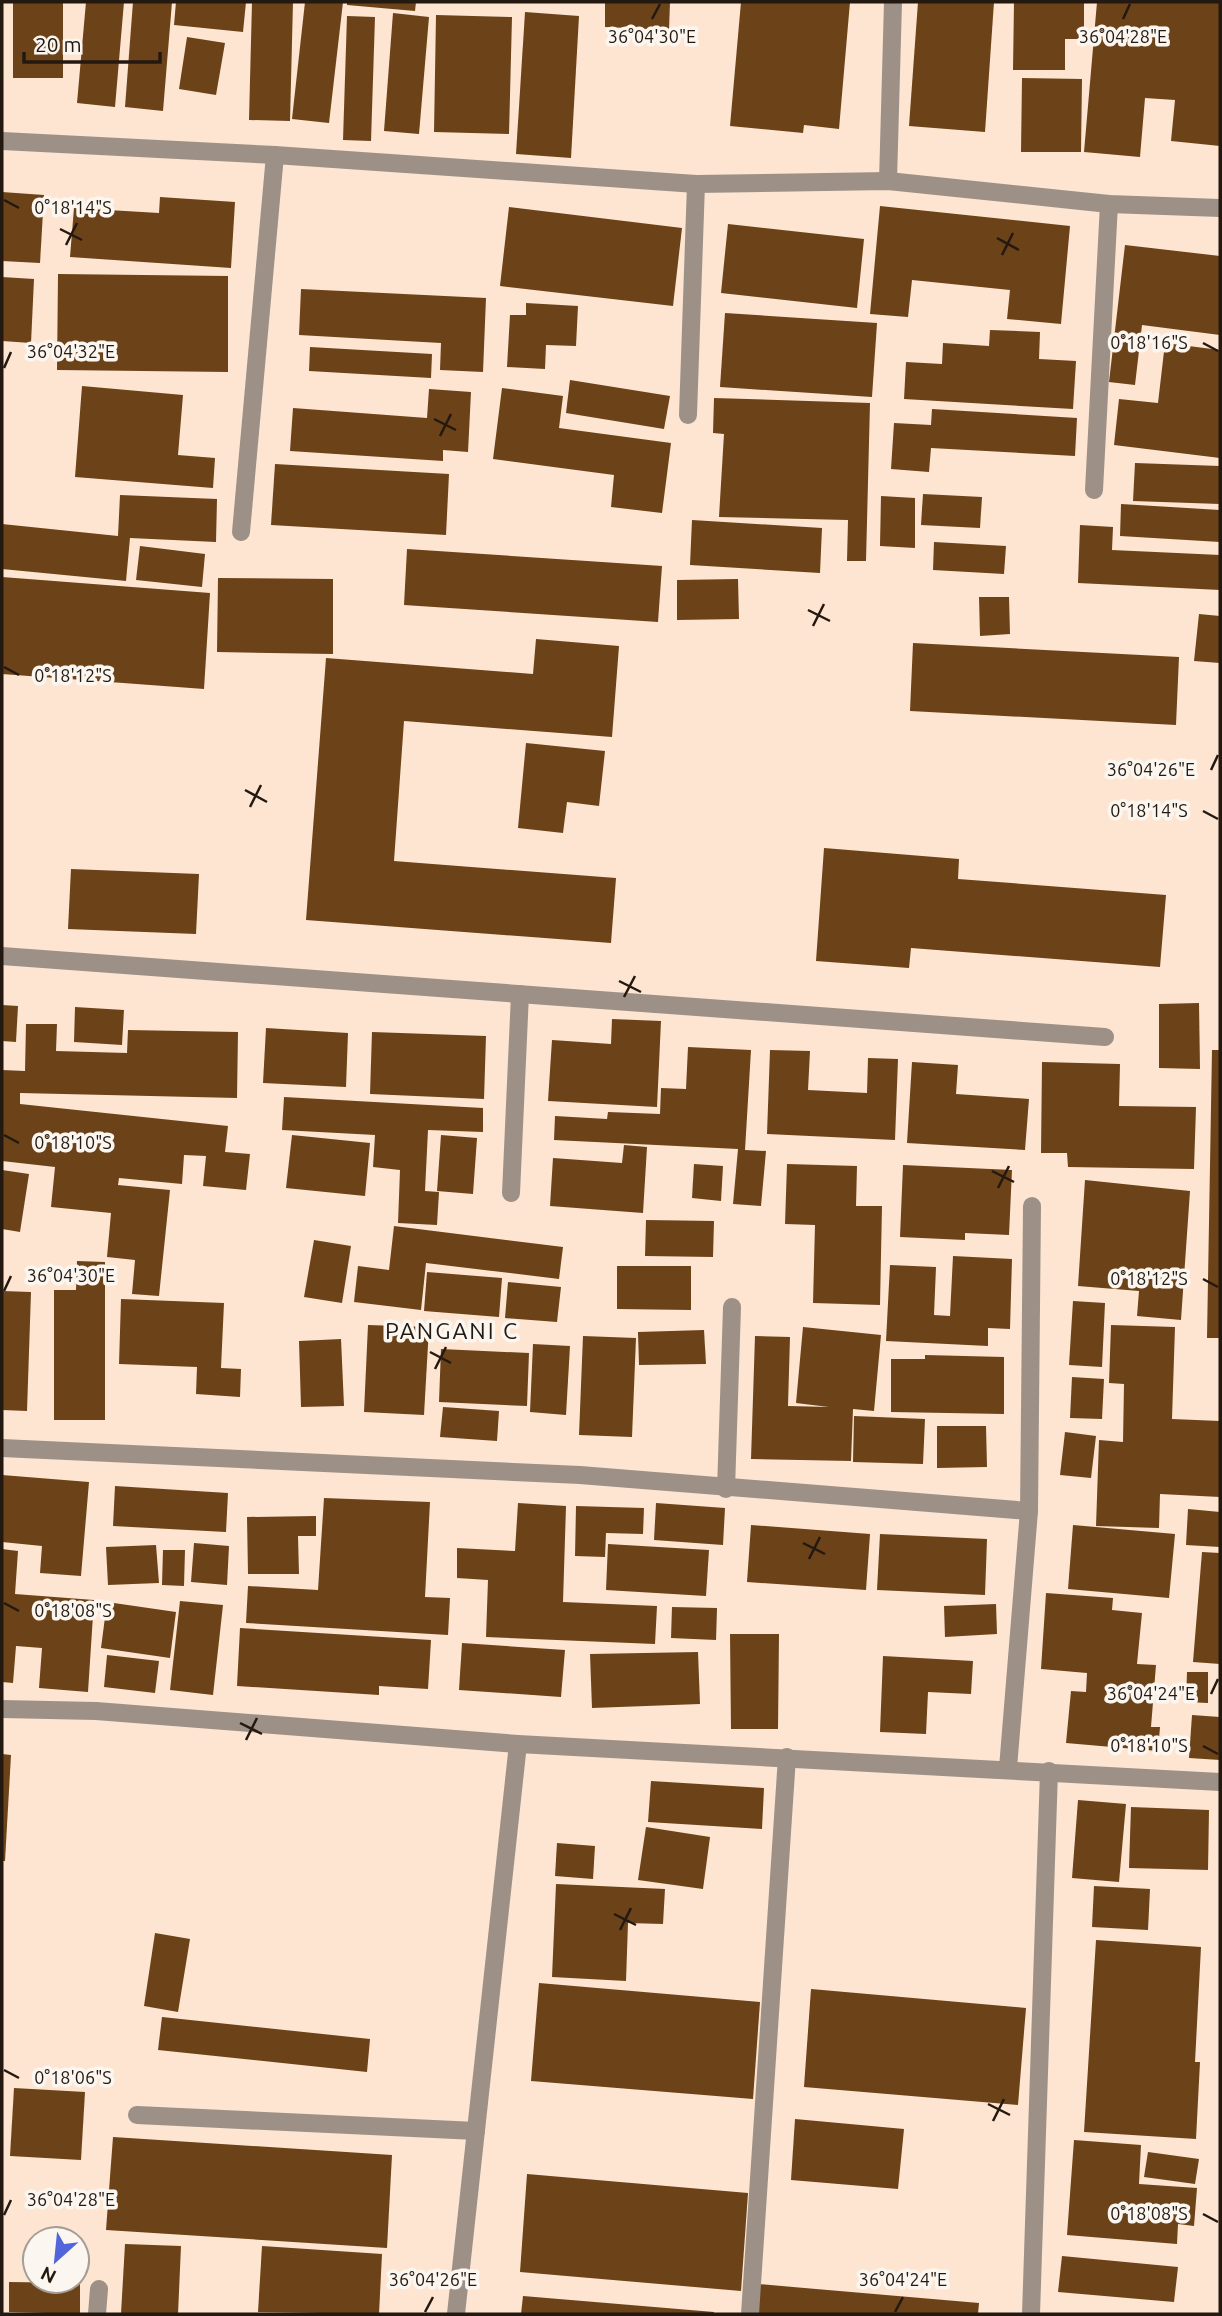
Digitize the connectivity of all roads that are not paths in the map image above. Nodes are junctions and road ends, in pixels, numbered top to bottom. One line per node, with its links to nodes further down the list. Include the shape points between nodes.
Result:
1 (893, 2): 4 (street)
2 (2, 141): 3 (street)
3 (275, 155): 5 (street); 10 (street)
4 (888, 181): 5 (street); 6 (street)
5 (696, 184): 8 (street)
6 (1109, 204): 7 (street); 9 (street)
7 (1220, 208)
8 (688, 415)
9 (1094, 490)
10 (241, 532)
11 (2, 956): 12 (street)
12 (520, 994): 13 (street); 14 (street)
13 (1105, 1037)
14 (511, 1193)
15 (1032, 1206): 19 (street)
16 (732, 1307): 18 (street)
17 (2, 1448): 18 (street, via 580,1475)
18 (726, 1489): 19 (street)
19 (1029, 1511): 23 (street)
20 (2, 1709): 21 (street, via 96,1711)
21 (518, 1744): 22 (street); 27 (street)
22 (787, 1757): 23 (street); 31 (street)
23 (1008, 1768): 24 (street)
24 (1049, 1771): 25 (street); 32 (street)
25 (1220, 1782)
26 (137, 2115): 27 (street)
27 (476, 2130): 30 (street)
28 (99, 2288): 29 (street)
29 (97, 2314)
30 (456, 2314)
31 (750, 2314)
32 (1031, 2314)

